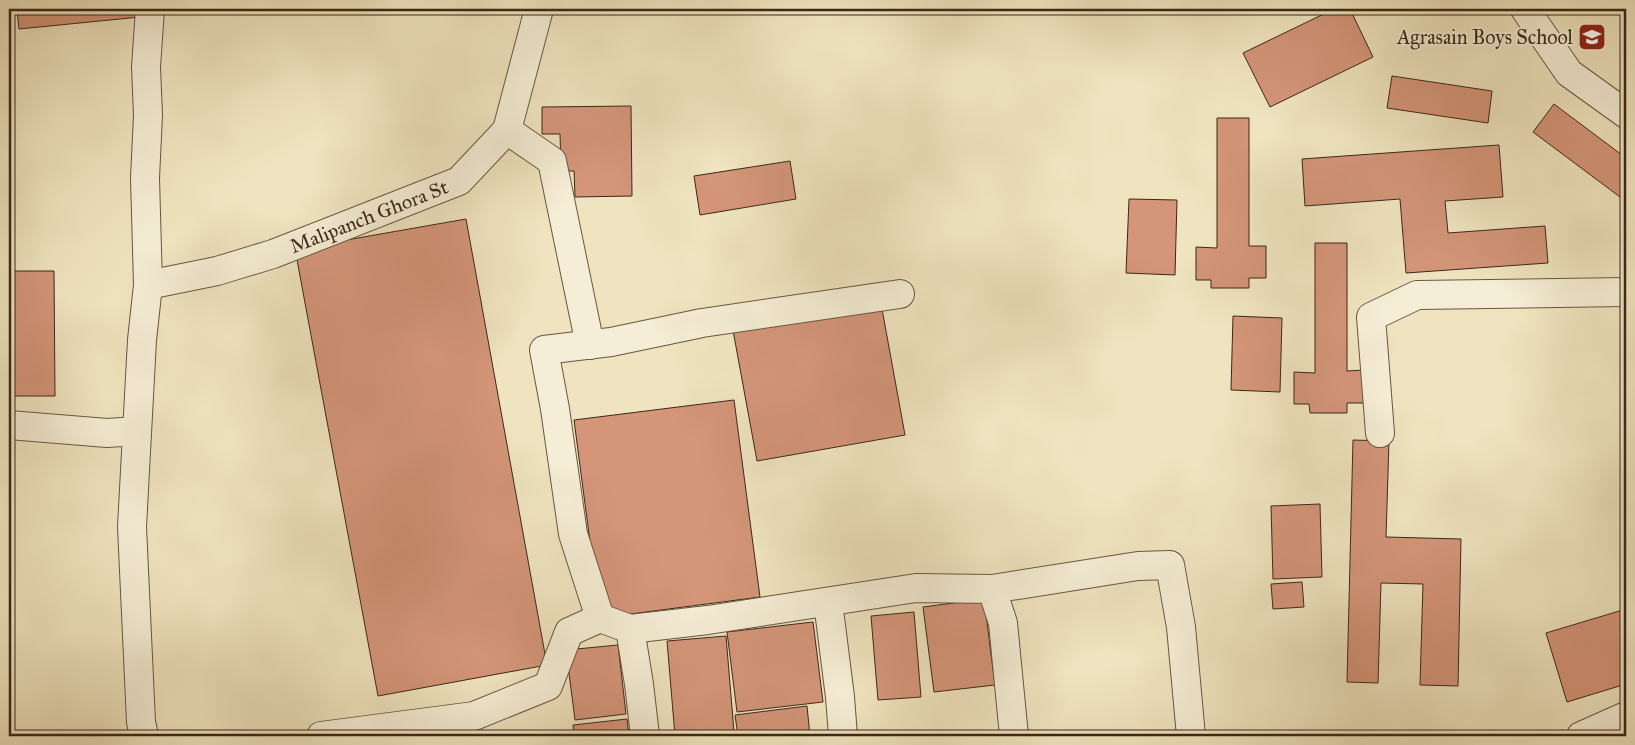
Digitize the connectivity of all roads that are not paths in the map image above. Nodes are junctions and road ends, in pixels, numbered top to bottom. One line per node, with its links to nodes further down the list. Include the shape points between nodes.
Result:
1 (150, 9): 6 (street, via 145,178)
2 (539, 9): 5 (street, Malipanch Ghora St)
3 (1525, 9): 4 (street, via 1569,73)
4 (1626, 114)
5 (507, 130): 6 (street, Malipanch Ghora St, via 459,181 273,254 218,271); 9 (street, via 552,161)
6 (148, 285): 11 (street)
7 (1626, 292): 12 (street, via 1417,295 1371,318)
8 (900, 294): 9 (street, via 702,323)
9 (590, 345): 15 (street, via 544,350 573,534)
10 (9, 424): 11 (street, via 107,432)
11 (137, 431): 18 (street, via 132,527)
12 (1380, 433)
13 (992, 589): 14 (street, via 916,588); 22 (street, via 1003,623); 23 (street, via 1170,564 1181,627)
14 (828, 602): 16 (street); 21 (street)
15 (600, 618): 16 (street); 19 (street, via 569,632 548,686 474,716)
16 (630, 629): 20 (street)
17 (1626, 716): 24 (street)
18 (144, 736)
19 (321, 736)
20 (645, 736)
21 (843, 736)
22 (1014, 736)
23 (1191, 736)
24 (1581, 736)

